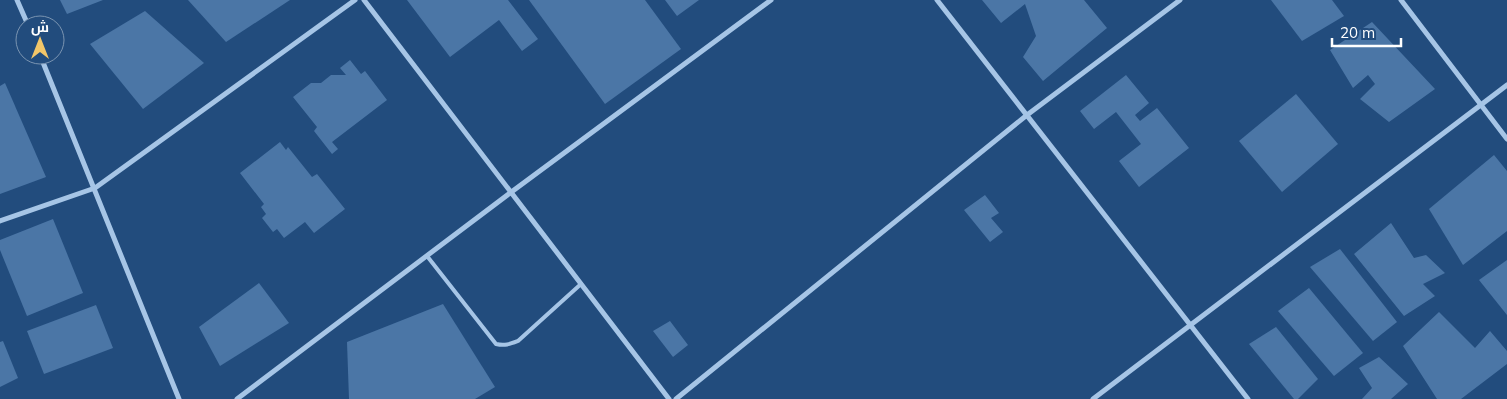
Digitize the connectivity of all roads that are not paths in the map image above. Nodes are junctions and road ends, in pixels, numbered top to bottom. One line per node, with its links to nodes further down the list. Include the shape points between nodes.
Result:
1 (18, 0): 8 (street)
2 (355, 0): 14 (street)
3 (364, 0): 15 (street)
4 (771, 0): 15 (street)
5 (937, 0): 12 (street)
6 (1180, 0): 12 (street)
7 (1401, 0): 11 (street)
8 (24, 15)
9 (44, 65): 14 (street)
10 (1507, 85): 11 (street)
11 (1481, 105): 13 (street); 19 (street)
12 (1027, 115): 19 (street); 23 (street)
13 (1507, 139)
14 (95, 188): 16 (street); 20 (street)
15 (510, 192): 17 (street); 18 (street)
16 (0, 221)
17 (426, 256): 18 (lane, via 496,344 508,345 518,341); 21 (street)
18 (581, 284): 22 (street)
19 (1190, 324): 24 (street); 25 (street)
20 (179, 399)
21 (237, 399)
22 (669, 399)
23 (676, 399)
24 (1093, 399)
25 (1248, 399)

